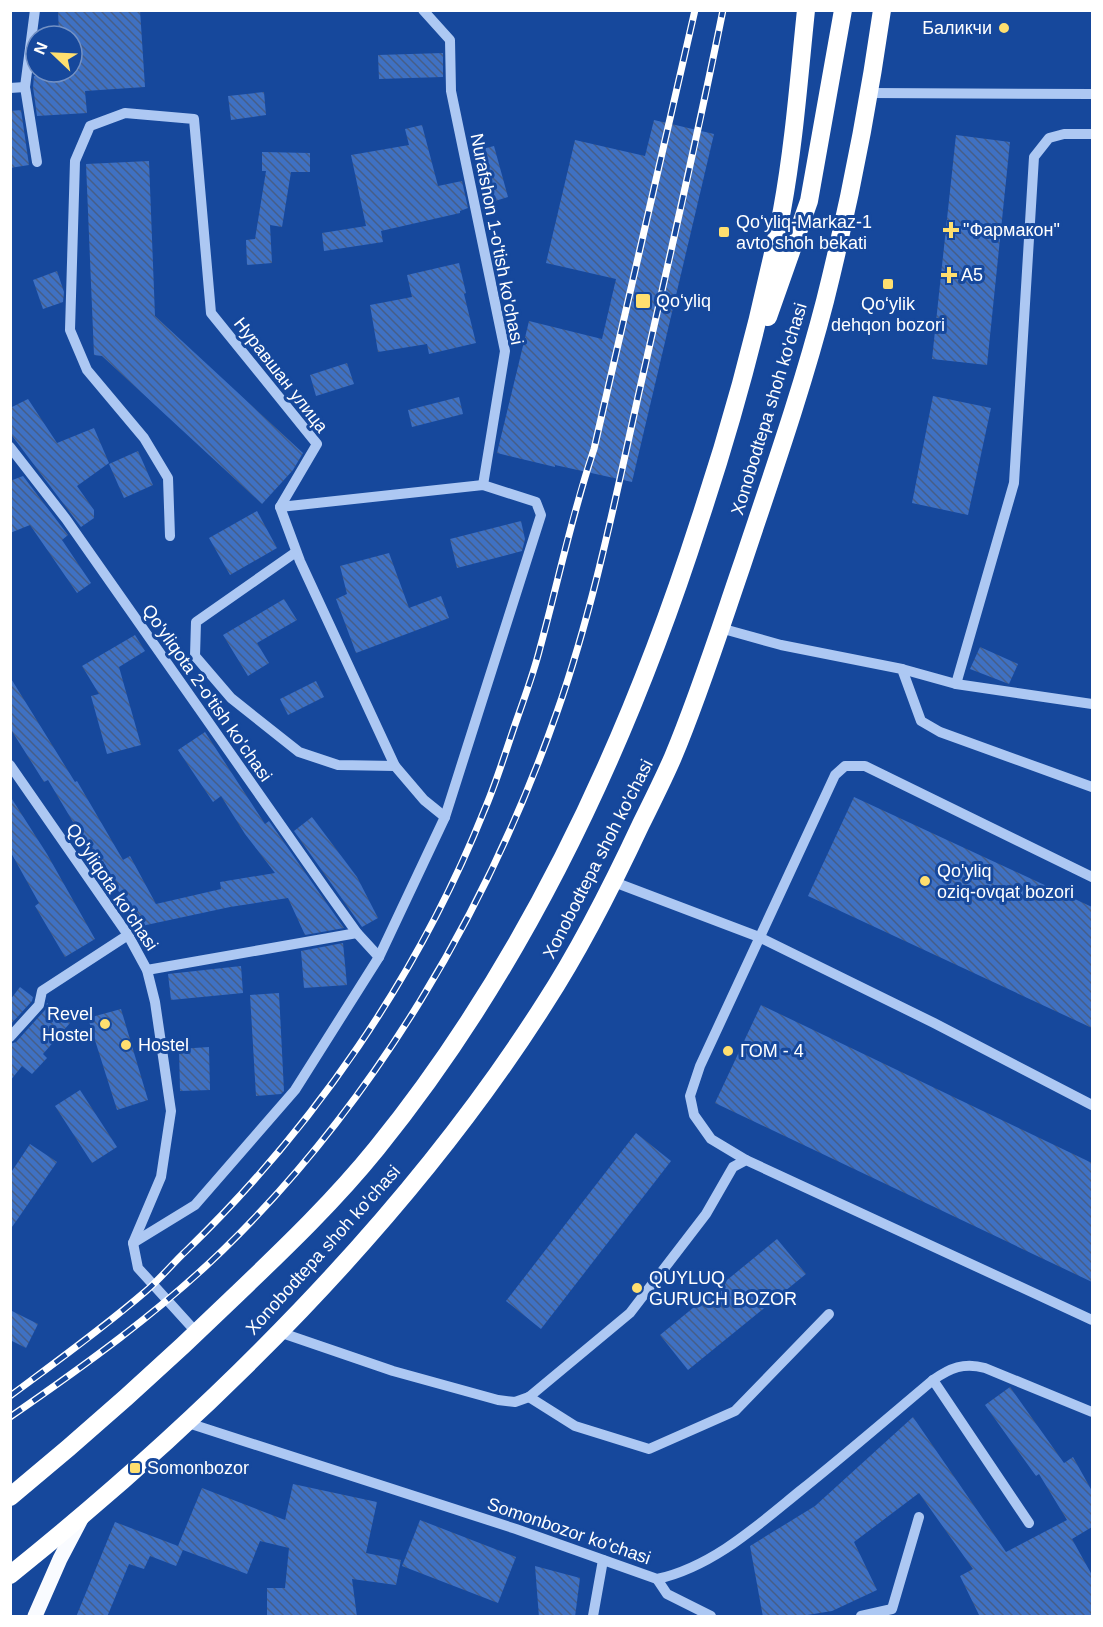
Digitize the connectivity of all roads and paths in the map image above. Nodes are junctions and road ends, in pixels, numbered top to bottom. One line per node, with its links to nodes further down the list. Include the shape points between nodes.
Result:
1 (34, 10): 6 (street)
2 (423, 10): 14 (street, Nurafshon 1-o'tish ko'chasi, via 450,40 451,91 505,351)
3 (806, 10): 12 (highway, Xonobodtepa shoh ko'chasi, via 783,207)
4 (843, 10): 12 (highway, via 809,201)
5 (882, 10): 8 (highway, Xonobodtepa shoh ko'chasi)
6 (25, 87): 7 (street); 11 (street)
7 (10, 88)
8 (870, 93): 9 (street); 18 (highway, Xonobodtepa shoh ko'chasi, via 824,302)
9 (1092, 94)
10 (1092, 134): 20 (street, via 1048,138 1034,157 1014,483)
11 (37, 162)
12 (732, 417): 40 (highway, Xonobodtepa shoh ko'chasi, via 683,572 630,713 570,843 506,962 438,1066 377,1148 309,1224)
13 (10, 447): 28 (street, Qo'yliqota 2-o'tish ko'chasi, via 66,519)
14 (483, 485): 15 (street); 25 (street, via 536,502 541,515)
15 (280, 507): 16 (street, Нуравшан улица, via 317,444 211,313 194,119 125,113 90,126 75,161 70,330 87,370 144,438 168,478); 17 (street)
16 (170, 536)
17 (296, 552): 23 (street); 23 (street, via 196,622 195,656 231,698 299,752 338,765)
18 (720, 628): 19 (street, via 781,645); 27 (highway, Xonobodtepa shoh ko'chasi, via 673,757)
19 (902, 669): 20 (street); 24 (street, via 921,721 940,732)
20 (956, 684): 21 (street)
21 (1092, 704)
22 (10, 765): 29 (street, Qo'yliqota ko'chasi)
23 (395, 766): 25 (street, via 424,800)
24 (1092, 788)
25 (445, 817): 31 (street)
26 (1092, 877): 30 (street, via 865,766 845,766 835,775)
27 (614, 882): 30 (street); 39 (highway, Xonobodtepa shoh ko'chasi, via 545,1004 461,1123 372,1230)
28 (357, 933): 31 (street, Qo'yliqota 2-o'tish ko'chasi); 32 (street)
29 (128, 935): 32 (street, Qo'yliqota ko'chasi); 33 (street, via 42,991 39,1005)
30 (759, 937): 34 (street); 35 (street, via 700,1065 690,1096 694,1114 711,1139)
31 (379, 957): 36 (street, via 295,1090 195,1205)
32 (147, 970): 36 (street, Qo'yliqota ko'chasi, via 171,1111 161,1177)
33 (10, 1037)
34 (1092, 1105)
35 (746, 1160): 38 (street); 42 (street, via 733,1167 706,1214 630,1313)
36 (133, 1243): 40 (street, via 138,1268)
37 (830, 1314): 42 (street, via 735,1411 649,1449 575,1426)
38 (1092, 1320)
39 (279, 1332): 42 (street, via 393,1371 498,1400 515,1402); 44 (highway, Xonobodtepa shoh ko'chasi)
40 (197, 1333): 45 (highway, Xonobodtepa shoh ko'chasi)
41 (933, 1380): 43 (street, Somonbozor ko'chasi, via 955,1367 978,1366); 48 (street); 51 (street, Somonbozor ko'chasi, via 732,1543 700,1564)
42 (529, 1397)
43 (1092, 1412)
44 (185, 1422): 46 (highway, Xonobodtepa shoh ko'chasi); 49 (street, Somonbozor ko'chasi)
45 (10, 1497)
46 (83, 1514): 50 (highway, Xonobodtepa shoh ko'chasi); 52 (main road)
47 (919, 1517): 55 (street, via 892,1609)
48 (1029, 1523)
49 (603, 1560): 51 (street, Somonbozor ko'chasi); 53 (street)
50 (10, 1575)
51 (657, 1579): 54 (street, via 667,1594)
52 (35, 1617)
53 (593, 1617)
54 (711, 1617)
55 (861, 1617)

